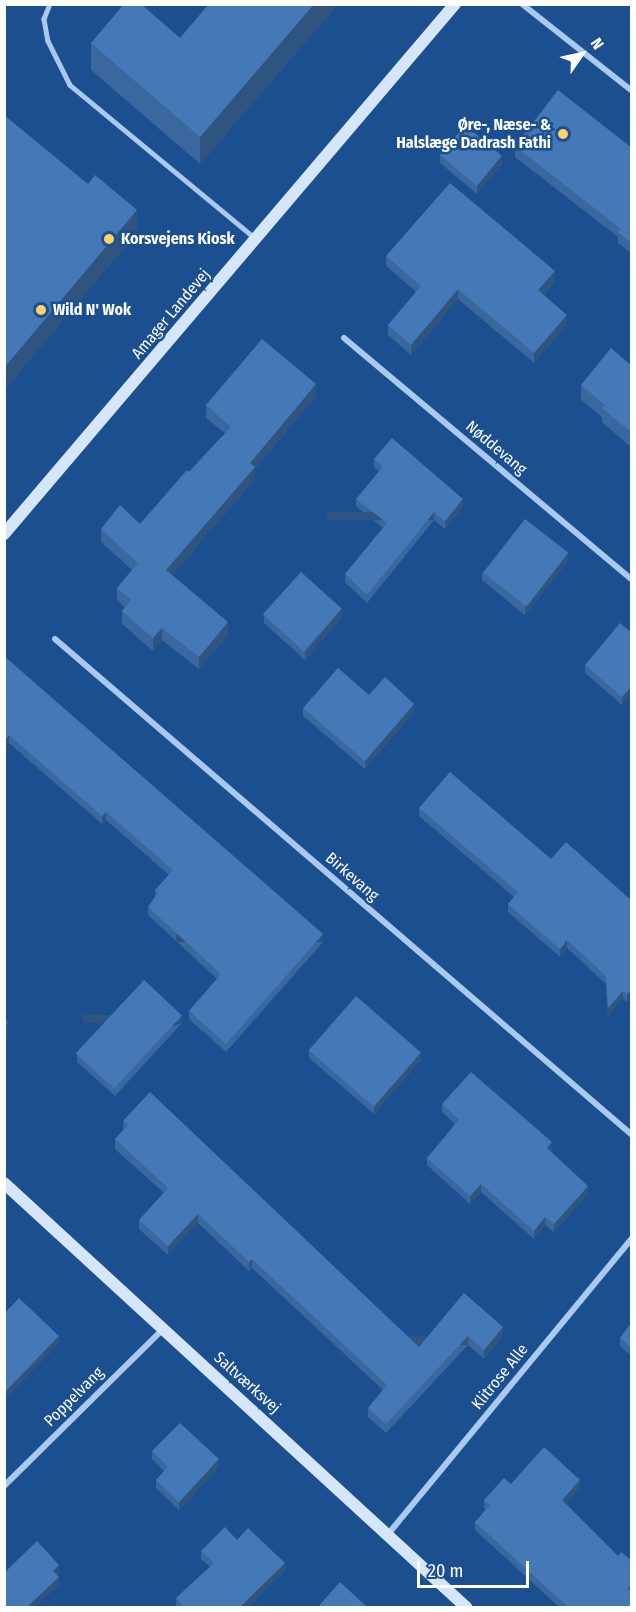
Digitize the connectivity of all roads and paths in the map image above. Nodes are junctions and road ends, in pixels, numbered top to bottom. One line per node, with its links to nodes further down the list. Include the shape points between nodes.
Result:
1 (50, 4): 5 (lane, via 44,20 48,41 70,85)
2 (455, 4): 5 (street, Amager Landevej)
3 (522, 4): 4 (street)
4 (632, 91)
5 (256, 239): 7 (street, Amager Landevej)
6 (344, 338): 8 (street, Nøddevang)
7 (4, 534)
8 (632, 580)
9 (55, 639): 10 (street, Birkevang)
10 (632, 1135)
11 (4, 1183): 13 (street, Saltværksvej)
12 (632, 1238): 15 (street, Klitrose Alle)
13 (163, 1329): 14 (street, Poppelvang); 15 (street, Saltværksvej)
14 (4, 1486)
15 (388, 1533): 16 (street, Saltværksvej)
16 (467, 1608)

